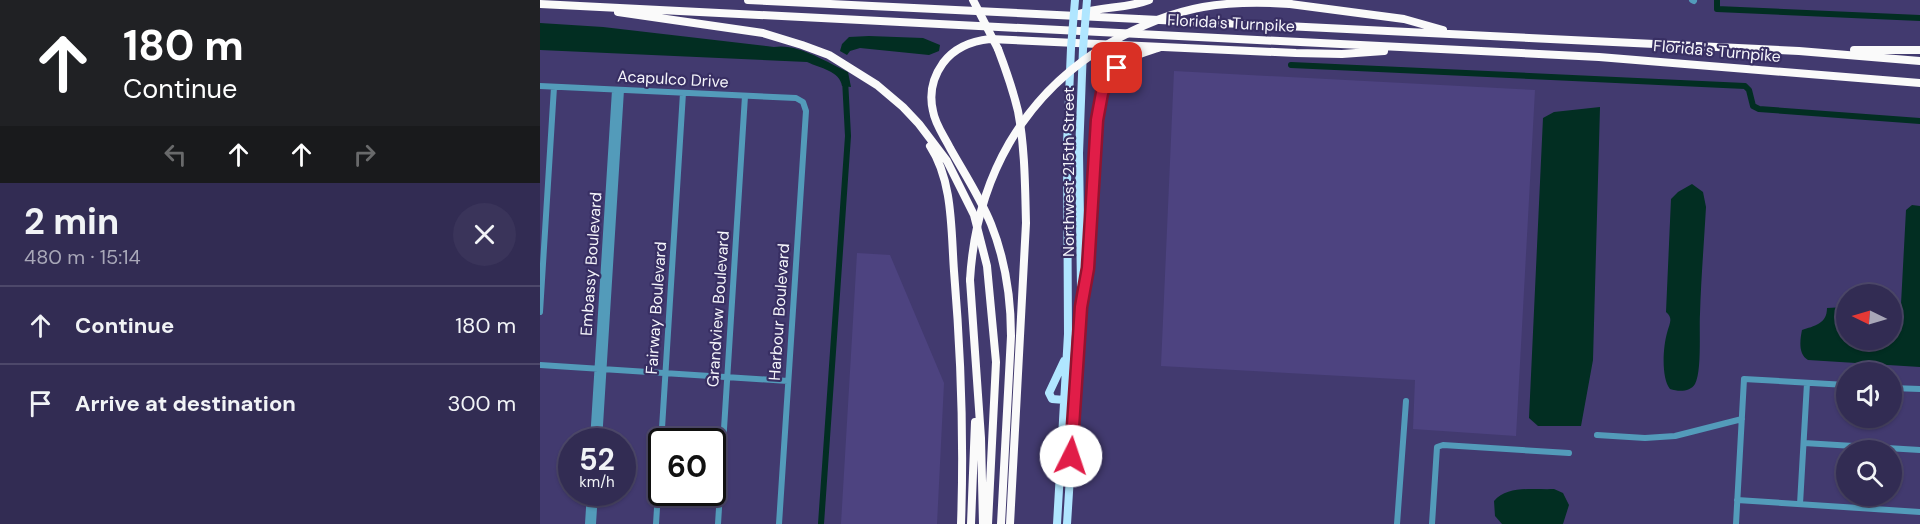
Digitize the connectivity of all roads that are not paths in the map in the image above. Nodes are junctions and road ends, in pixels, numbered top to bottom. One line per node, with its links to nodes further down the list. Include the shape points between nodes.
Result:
1 (748, 0): 8 (highway, Florida's Turnpike)
2 (973, 0): 60 (highway, bridge, via 1010,81 1018,111 1025,177)
3 (1075, 0): 25 (main road, Northwest 215th Street, bridge, via 1067,145)
4 (1087, 0): 23 (main road, Northwest 215th Street, bridge, via 1079,153)
5 (1149, 0): 8 (highway)
6 (540, 4): 7 (highway, Florida's Turnpike)
7 (579, 6): 11 (highway, Florida's Turnpike); 15 (highway, via 764,33 829,55)
8 (1072, 16): 9 (highway, Florida's Turnpike)
9 (1458, 34): 13 (highway, Florida's Turnpike); 29 (highway, bridge, via 1404,19 1290,4 1245,3 1180,12 1133,30 1093,53 1033,107 993,175 975,231 970,280)
10 (1164, 46): 11 (highway, via 1342,54); 23 (highway, via 1121,64 1102,93 1088,268); 59 (highway, via 983,40 955,50 934,80 935,118 989,220 1008,289 1011,336)
11 (1420, 48): 16 (highway, Florida's Turnpike, via 1599,57)
12 (1920, 50): 13 (highway)
13 (1799, 51): 14 (highway, Florida's Turnpike)
14 (1920, 61)
15 (863, 76): 55 (highway, via 926,140 942,170 959,338 963,423); 58 (highway, via 919,124 947,161 974,215 987,266 996,362)
16 (1920, 83)
17 (540, 86): 18 (street, Acapulco Drive)
18 (554, 87): 19 (street, Acapulco Drive); 24 (street)
19 (618, 90): 20 (street, Acapulco Drive); 27 (street, Embassy Boulevard)
20 (683, 93): 21 (street, Acapulco Drive); 28 (street, Fairway Boulevard)
21 (745, 96): 22 (street, Acapulco Drive, via 796,98); 30 (street, Grandview Boulevard)
22 (803, 102): 31 (street, Harbour Boulevard, via 806,111)
23 (1081, 307): 62 (main road, Northwest 215th Street)
24 (540, 312)
25 (1067, 354): 36 (main road, Northwest 215th Street); 36 (main road, via 1049,393 1054,400)
26 (540, 365): 27 (street)
27 (600, 369): 28 (street); 39 (street, Embassy Boulevard); 40 (street)
28 (665, 373): 30 (street); 52 (street, Fairway Boulevard)
29 (976, 377): 56 (highway); 57 (highway)
30 (727, 378): 31 (street); 53 (street, Grandview Boulevard)
31 (788, 381): 54 (street, Harbour Boulevard)
32 (1807, 383): 33 (street); 38 (street, via 1744,379); 42 (street)
33 (1836, 384)
34 (1902, 388): 35 (street)
35 (1920, 389)
36 (1065, 400): 61 (main road, Northwest 215th Street)
37 (1406, 401): 63 (street)
38 (1742, 419): 41 (street, via 1675,436); 45 (street)
39 (594, 428)
40 (598, 428)
41 (1597, 435)
42 (1804, 443): 43 (street); 46 (street)
43 (1920, 450)
44 (1569, 453): 64 (street, via 1437,447)
45 (1737, 500): 46 (street); 65 (street)
46 (1800, 504): 49 (street)
47 (589, 506): 50 (street)
48 (594, 506): 51 (street)
49 (1920, 512)
50 (588, 524)
51 (593, 524)
52 (656, 524)
53 (718, 524)
54 (779, 524)
55 (961, 524)
56 (971, 524)
57 (983, 524)
58 (988, 524)
59 (1001, 524)
60 (1010, 524)
61 (1057, 524)
62 (1067, 524)
63 (1397, 524)
64 (1432, 524)
65 (1736, 524)

